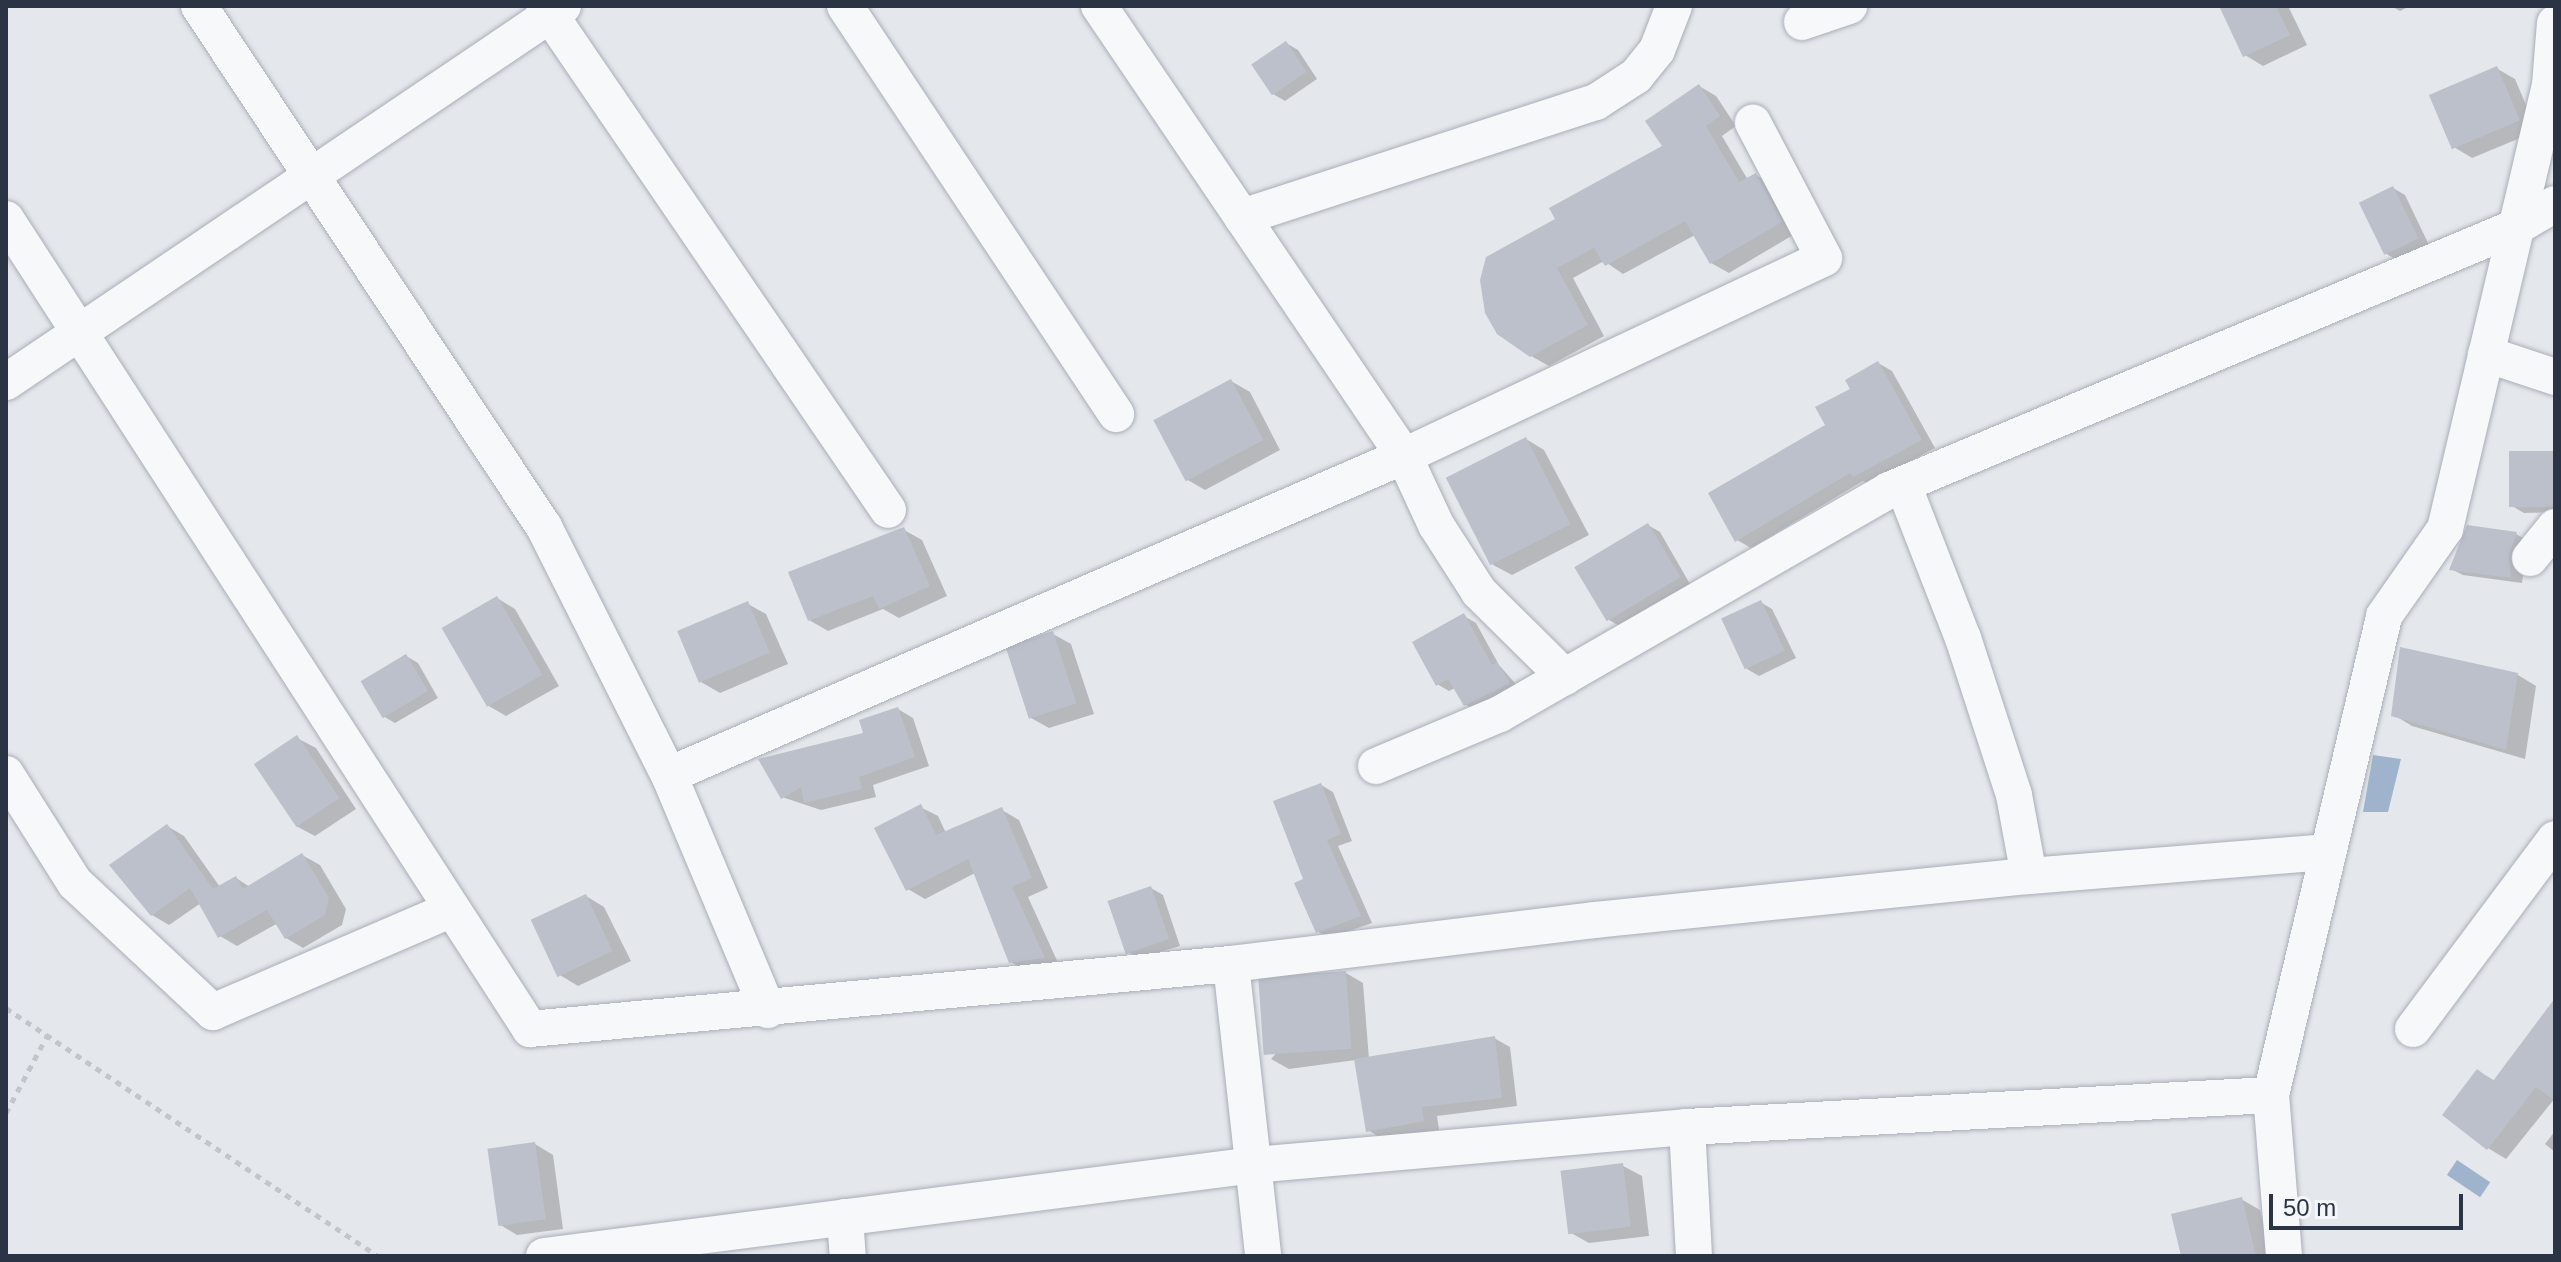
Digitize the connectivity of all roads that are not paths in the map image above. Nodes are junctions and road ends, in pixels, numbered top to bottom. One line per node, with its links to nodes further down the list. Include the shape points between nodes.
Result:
1 (199, 6): 10 (street)
2 (845, 6): 19 (street)
3 (1099, 6): 12 (street)
4 (1674, 6): 12 (street, via 1657,50 1636,76 1596,102)
5 (1849, 6): 7 (street)
6 (553, 9): 10 (street); 22 (street)
7 (1802, 22)
8 (2555, 23): 14 (street, via 2550,85)
9 (1753, 123): 20 (street, via 1824,258)
10 (314, 174): 15 (street); 28 (street, via 544,527)
11 (2555, 204): 14 (street)
12 (1242, 217): 20 (street)
13 (6, 219): 15 (street)
14 (2516, 227): 16 (street); 21 (street)
15 (80, 331): 18 (street); 32 (street)
16 (2486, 354): 17 (street); 30 (street, via 2445,529 2384,616)
17 (2555, 377)
18 (6, 382)
19 (1116, 414)
20 (1404, 456): 25 (street, via 1436,525 1479,592); 28 (street)
21 (1904, 487): 25 (street, via 1889,490); 31 (street, via 1963,638 2009,781)
22 (888, 510)
23 (2555, 527): 24 (street)
24 (2530, 558)
25 (1565, 677): 26 (street, via 1500,714)
26 (1376, 766)
27 (6, 774): 32 (street, via 75,883 213,1012)
28 (669, 775): 34 (street)
29 (2555, 839): 35 (street)
30 (2326, 852): 31 (street); 36 (street)
31 (2029, 876): 33 (street)
32 (452, 909): 34 (street, via 530,1029)
33 (1231, 964): 34 (street); 38 (street)
34 (768, 1010)
35 (2413, 1029)
36 (2271, 1095): 37 (street); 44 (street)
37 (1687, 1127): 38 (street); 43 (street)
38 (1253, 1165): 39 (street); 42 (street)
39 (845, 1217): 40 (street); 41 (street)
40 (544, 1256)
41 (848, 1256)
42 (1263, 1256)
43 (1694, 1256)
44 (2284, 1256)

